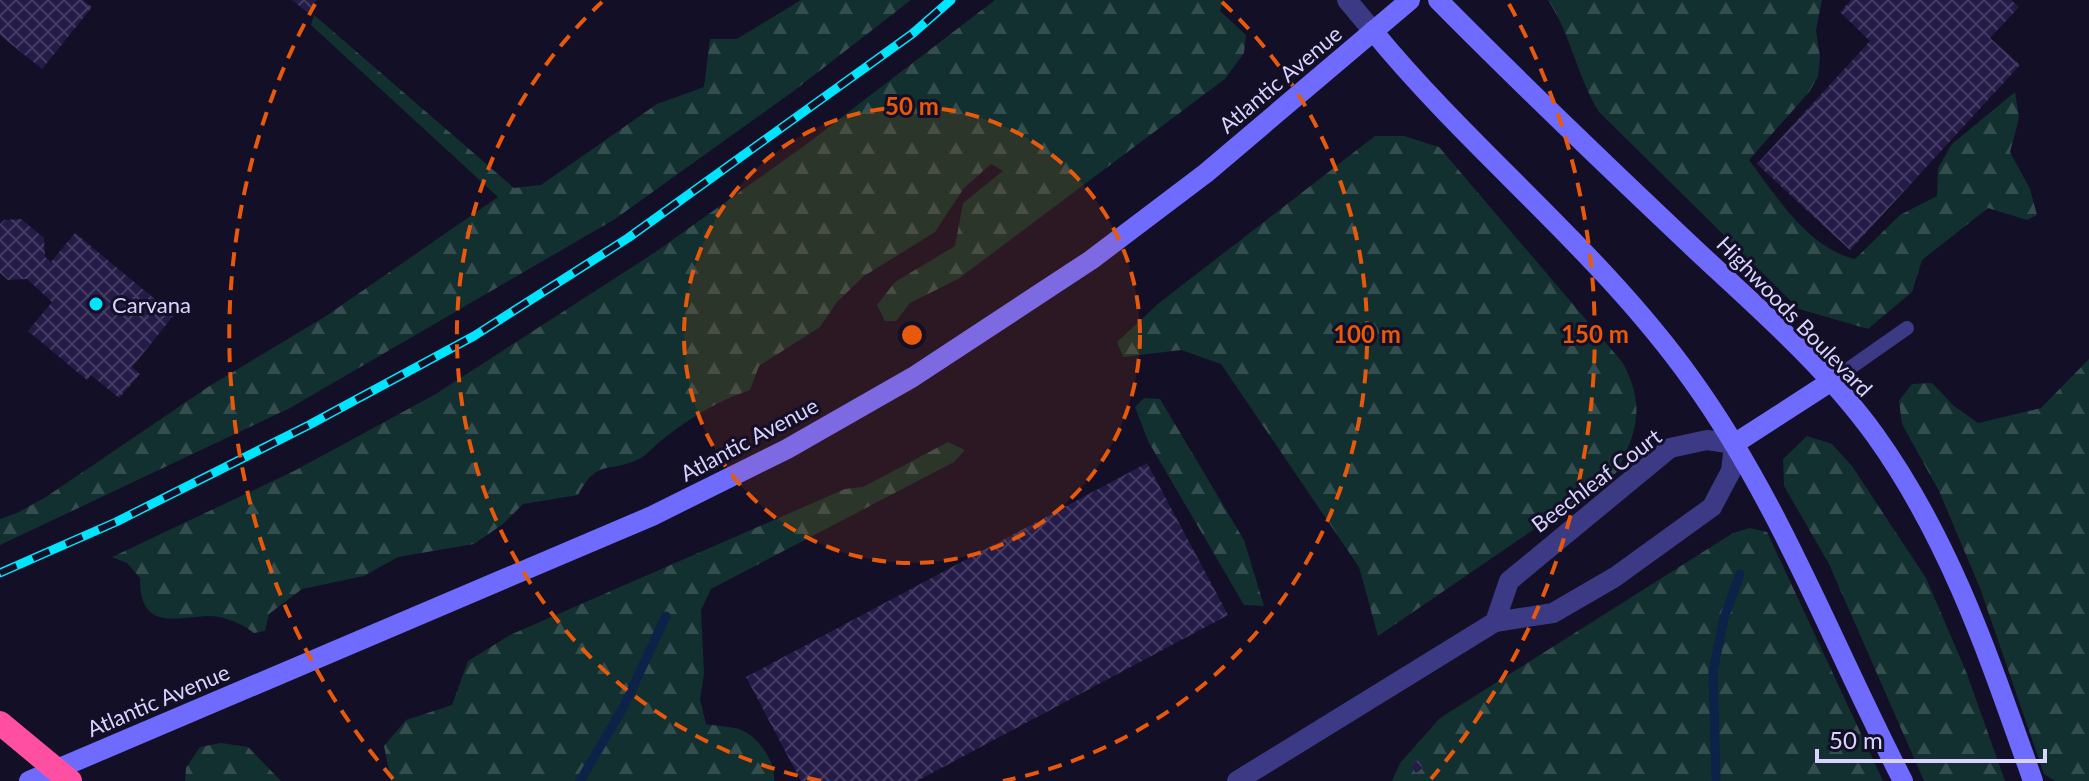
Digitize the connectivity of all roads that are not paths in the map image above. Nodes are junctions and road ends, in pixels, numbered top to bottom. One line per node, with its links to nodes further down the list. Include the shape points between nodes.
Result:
1 (1347, 0): 4 (street)
2 (1410, 0): 4 (main road, Atlantic Avenue)
3 (1438, 0): 6 (main road, Highwoods Boulevard)
4 (1373, 31): 7 (main road, via 1427,96 1623,294 1691,379); 10 (main road, Atlantic Avenue, via 1206,173 1091,260 913,377 787,449 652,516)
5 (1907, 328): 6 (lane)
6 (1830, 382): 7 (main road); 14 (main road, Highwoods Boulevard, via 1874,434 1932,525 1976,621)
7 (1734, 444): 8 (street, Beechleaf Court, via 1707,440 1670,448 1509,581); 8 (street, via 1731,471 1712,507 1615,577 1553,613); 13 (main road, via 1778,518)
8 (1495, 622): 12 (street)
9 (0, 723): 11 (highway, bridge)
10 (29, 781)
11 (70, 781)
12 (1237, 781)
13 (1903, 781)
14 (2033, 781)

